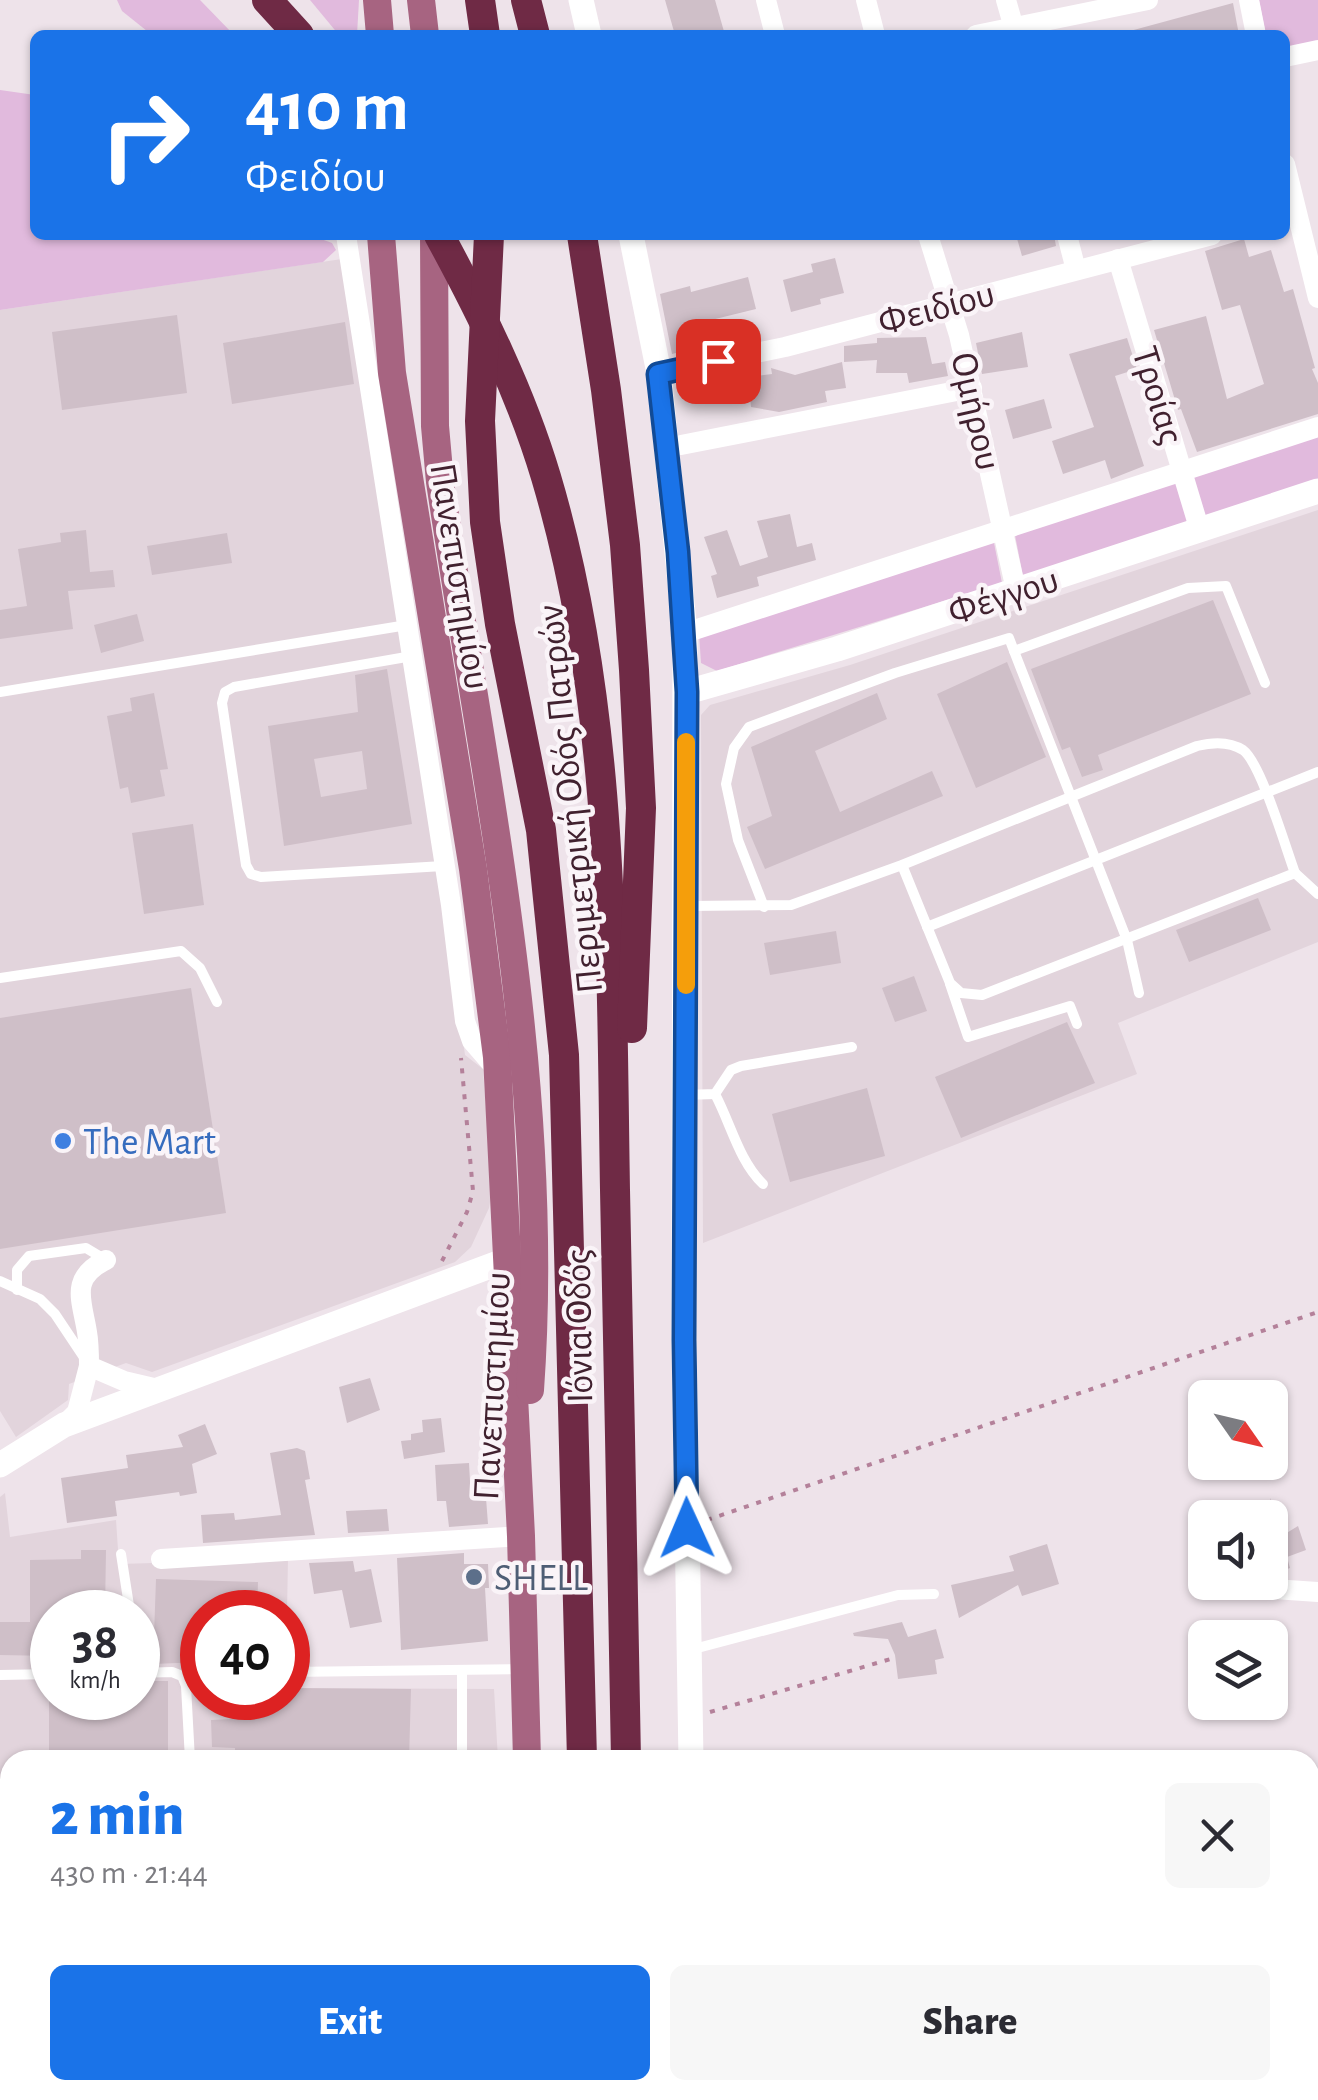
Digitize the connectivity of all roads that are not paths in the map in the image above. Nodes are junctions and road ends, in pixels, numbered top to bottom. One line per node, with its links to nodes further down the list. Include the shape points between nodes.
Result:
1 (267, 0): 13 (highway)
2 (291, 0): 14 (highway)
3 (420, 0): 15 (main road)
4 (480, 0): 16 (highway)
5 (526, 0): 17 (highway)
6 (581, 0): 18 (street)
7 (766, 0): 19 (street)
8 (866, 0): 20 (street)
9 (1006, 0): 21 (street)
10 (1148, 0): 12 (street)
11 (1249, 0): 23 (street)
12 (1119, 3): 22 (street)
13 (311, 30)
14 (311, 30)
15 (424, 30)
16 (485, 30)
17 (534, 30)
18 (588, 30)
19 (773, 30)
20 (874, 30)
21 (1015, 30)
22 (1019, 30)
23 (1255, 30)
24 (1318, 50): 25 (street)
25 (1290, 55)
26 (1290, 180): 27 (street)
27 (1300, 213): 41 (street)
28 (347, 240): 53 (street)
29 (381, 240): 80 (main road, Πανεπιστημίου, via 392,373 473,869)
30 (436, 240): 84 (main road, Πανεπιστημίου, via 440,482 512,934 529,1113)
31 (439, 240): 46 (highway, Περιμετρική Οδός Πατρών)
32 (460, 240): 46 (highway, Περιμετρική Οδός Πατρών, via 507,336)
33 (489, 240): 109 (highway, Ιόνια Οδός, via 481,381 485,522 542,830 564,1054)
34 (583, 240): 77 (highway, via 631,620 641,808)
35 (633, 240): 43 (street)
36 (929, 240): 42 (street, Ομήρου)
37 (1068, 240): 40 (street)
38 (1192, 240): 39 (street, Φειδίου)
39 (1118, 259): 40 (street, Φειδίου); 48 (street, Τροίας)
40 (1076, 270): 42 (street, Φειδίου)
41 (1318, 298)
42 (948, 304): 43 (street, Φειδίου); 44 (street, Ομήρου)
43 (658, 374): 54 (street)
44 (972, 388): 47 (street); 50 (street, Ομήρου)
45 (1318, 427): 48 (street)
46 (541, 438): 67 (highway, Περιμετρική Οδός Πατρών, via 588,663); 77 (highway, Περιμετρική Οδός Πατρών, via 566,488 601,659)
47 (681, 446)
48 (1181, 470): 50 (street); 51 (street, Τροίας)
49 (1318, 491): 51 (street, Φέγγου)
50 (1003, 527): 52 (street, Ομήρου); 54 (street)
51 (1200, 531): 52 (street, Φέγγου)
52 (1016, 590): 59 (street, Φέγγου)
53 (408, 625): 56 (street); 58 (lane)
54 (685, 633): 59 (street)
55 (1014, 651): 57 (lane, via 1188,588 1226,586); 62 (lane); 70 (lane, via 1010,638 749,726 734,748 726,784 738,840)
56 (413, 656): 65 (street); 65 (lane, via 234,686 222,702 251,874)
57 (1265, 684)
58 (0, 692)
59 (687, 692): 69 (street)
60 (1318, 772): 61 (lane)
61 (1265, 791): 62 (lane, via 1251,758 1216,742); 63 (lane); 66 (lane)
62 (1072, 796): 63 (lane); 64 (lane)
63 (1095, 858): 71 (lane); 72 (lane)
64 (902, 865): 70 (lane, via 791,906); 71 (lane)
65 (443, 866): 80 (street, via 468,1032)
66 (1296, 873): 68 (lane); 72 (lane)
67 (608, 891): 110 (highway, Ιόνια Οδός)
68 (1318, 894)
69 (687, 906): 70 (lane); 82 (street)
70 (764, 907)
71 (927, 926): 74 (lane)
72 (1126, 940): 74 (lane, via 982,995 961,993); 75 (lane)
73 (0, 978): 76 (lane, via 181,951 200,968)
74 (950, 983): 78 (lane, via 968,1037 1070,1006)
75 (1139, 994)
76 (217, 1002)
77 (632, 1020): 111 (highway, Ιόνια Οδός)
78 (1078, 1024)
79 (852, 1047): 81 (lane, via 741,1066)
80 (498, 1072): 84 (main road, Πανεπιστημίου)
81 (715, 1094): 82 (lane); 83 (lane, via 748,1170)
82 (685, 1095): 99 (street)
83 (763, 1184)
84 (521, 1254): 89 (street); 92 (main road, Πανεπιστημίου, via 534,1327)
85 (106, 1260): 87 (lane, via 86,1248 29,1256 17,1270); 88 (street, via 85,1276 79,1295)
86 (0, 1281): 87 (lane)
87 (17, 1290): 88 (lane, via 55,1314)
88 (90, 1366): 89 (street); 90 (street, via 76,1412)
89 (158, 1390): 90 (street)
90 (64, 1425): 91 (street)
91 (0, 1465)
92 (521, 1536): 94 (street); 100 (main road, Πανεπιστημίου)
93 (121, 1554): 95 (lane)
94 (161, 1559)
95 (127, 1590)
96 (1288, 1590): 97 (street)
97 (1318, 1592)
98 (934, 1594): 99 (lane, via 891,1597)
99 (690, 1651): 112 (street)
100 (524, 1669): 101 (lane); 108 (main road, Πανεπιστημίου)
101 (462, 1670): 103 (lane); 107 (lane)
102 (160, 1672): 106 (lane, via 182,1676 186,1686)
103 (310, 1672)
104 (30, 1674): 105 (lane)
105 (0, 1675)
106 (189, 1750)
107 (462, 1750)
108 (527, 1750)
109 (582, 1750)
110 (626, 1750)
111 (643, 1750)
112 (691, 1750)

